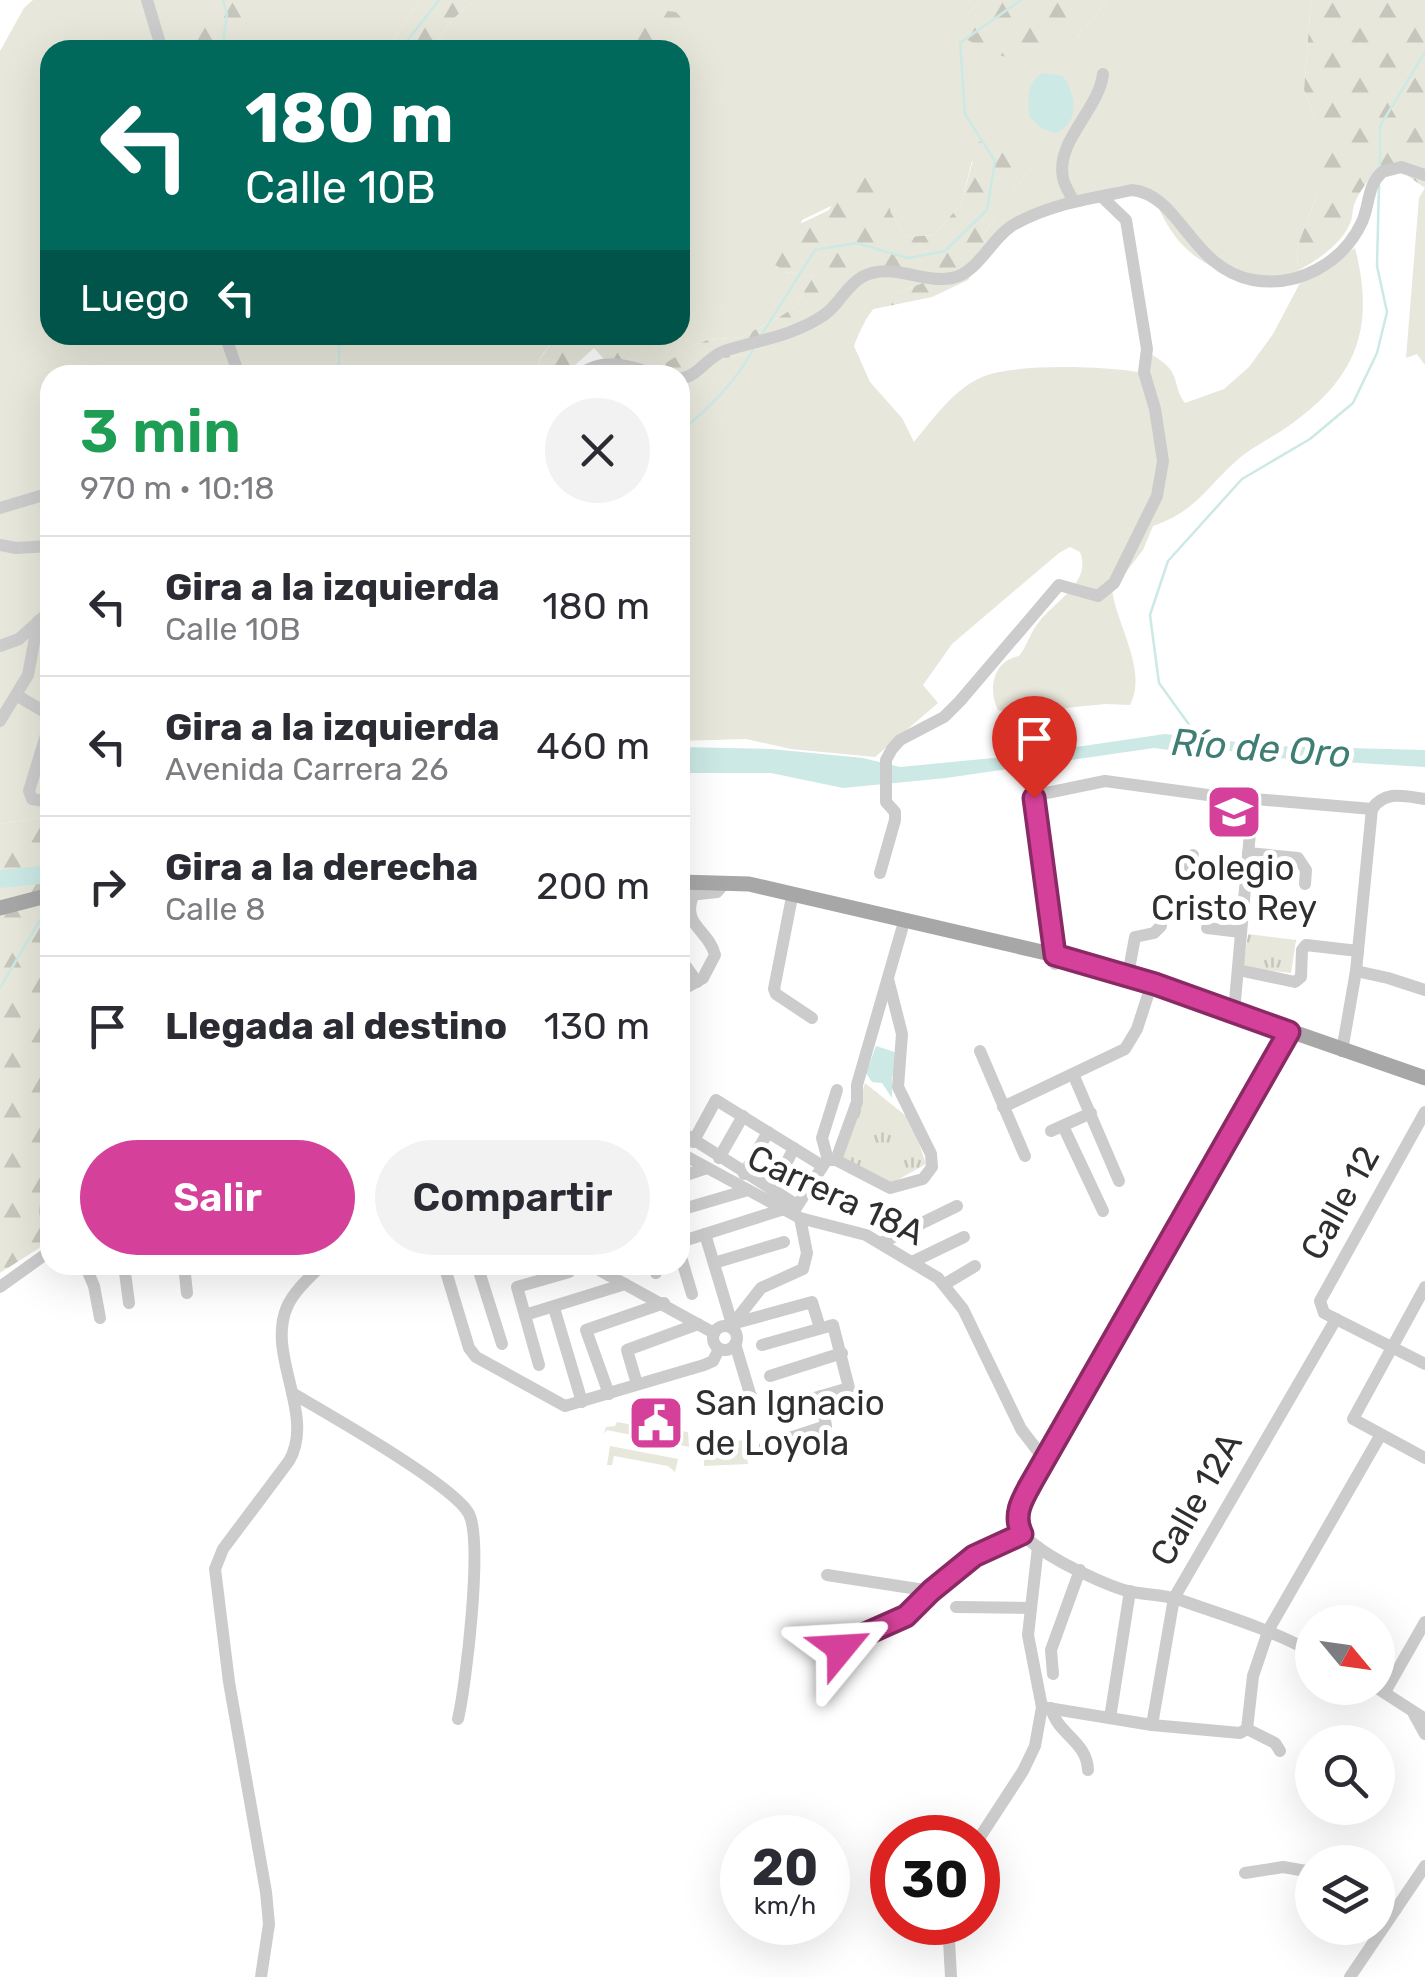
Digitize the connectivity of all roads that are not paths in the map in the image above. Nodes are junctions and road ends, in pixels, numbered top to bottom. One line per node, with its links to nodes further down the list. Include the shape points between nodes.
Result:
1 (147, 0): 2 (street)
2 (159, 40)
3 (1103, 74): 6 (street, via 1101,92 1064,158 1063,178)
4 (1425, 175): 5 (street, via 1401,167 1382,172 1342,251 1306,275 1276,281 1240,277 1210,261 1154,196 1132,190)
5 (1102, 197): 6 (street); 24 (street, via 1126,220 1147,349 1144,372 1163,461 1157,496 1114,583 1098,596 1059,585 960,701 900,740 886,760 886,802 895,812)
6 (1073, 200): 7 (street, via 1011,226 953,278 884,270 861,277 812,323 722,352)
7 (690, 377)
8 (40, 496): 9 (street)
9 (0, 508)
10 (0, 545): 11 (street)
11 (40, 547)
12 (38, 621): 13 (street); 14 (street, via 32,666)
13 (0, 646)
14 (16, 695): 15 (street); 16 (street)
15 (40, 712)
16 (0, 721)
17 (40, 751): 19 (street, via 28,790)
18 (1253, 799): 21 (street); 22 (street); 38 (street, via 1105,781 1034,798)
19 (40, 800)
20 (1425, 800): 21 (street, via 1395,795)
21 (1372, 809): 37 (street)
22 (1248, 854): 25 (street); 27 (street, via 1298,858)
23 (1193, 855): 25 (street, via 1188,865 1197,873)
24 (880, 873)
25 (1246, 878): 36 (street)
26 (728, 884): 28 (main road); 30 (main road); 38 (main road)
27 (1305, 884)
28 (690, 887)
29 (40, 897): 31 (main road)
30 (790, 902): 35 (main road); 49 (street, via 774,989)
31 (0, 908)
32 (690, 919): 44 (street, via 716,956)
33 (1161, 926): 42 (street, via 1135,937)
34 (1207, 928): 36 (street)
35 (902, 929): 38 (main road); 43 (street)
36 (1241, 932): 39 (street)
37 (1358, 951): 39 (street, via 1306,945 1296,982); 41 (street)
38 (1055, 959): 42 (main road); 47 (main road)
39 (1238, 970): 48 (street)
40 (690, 972): 44 (street)
41 (1356, 972): 46 (street); 52 (street)
42 (1128, 975): 48 (main road)
43 (888, 979): 68 (street, via 857,1102); 68 (street, via 902,1034 898,1087 932,1167 923,1179 890,1188)
44 (697, 982): 45 (street)
45 (690, 986)
46 (1425, 990)
47 (1149, 992): 50 (main road); 53 (street, via 1125,1049)
48 (1234, 1012): 50 (main road)
49 (812, 1018)
50 (1286, 1036): 52 (main road); 55 (main road); 132 (street)
51 (980, 1050): 57 (street)
52 (1342, 1051): 54 (main road)
53 (1073, 1074): 57 (street); 58 (street)
54 (1425, 1078)
55 (1425, 1089)
56 (837, 1090): 68 (street, via 822,1138)
57 (1003, 1107): 65 (street)
58 (1091, 1112): 72 (street); 78 (street, via 1057,1128)
59 (1425, 1112): 108 (street, Calle 12, via 1320,1302)
60 (742, 1116): 61 (street); 63 (street, via 716,1100); 66 (street)
61 (768, 1132): 64 (street); 71 (street)
62 (690, 1139): 63 (street)
63 (693, 1142): 66 (street)
64 (794, 1148): 68 (street); 74 (street)
65 (1026, 1156)
66 (719, 1158): 71 (street)
67 (690, 1159): 69 (street, Carrera 18A)
68 (829, 1162): 77 (street)
69 (707, 1168): 70 (street); 73 (street, Carrera 18A)
70 (690, 1174)
71 (744, 1174): 74 (street)
72 (1119, 1182)
73 (748, 1190): 76 (street); 77 (street, Carrera 18A)
74 (772, 1191): 77 (street)
75 (957, 1206): 83 (street)
76 (690, 1207)
77 (794, 1211): 79 (street); 83 (street, Carrera 18A); 110 (street, via 808,1253 803,1268 761,1288)
78 (1103, 1211)
79 (705, 1234): 81 (street); 86 (street)
80 (964, 1237): 85 (street)
81 (690, 1239)
82 (784, 1242): 86 (street)
83 (882, 1243): 85 (street, Carrera 18A)
84 (40, 1259): 100 (street)
85 (912, 1262): 98 (street, Carrera 18A)
86 (714, 1264): 110 (street)
87 (975, 1266): 98 (street)
88 (89, 1275): 107 (street)
89 (125, 1275): 103 (street)
90 (185, 1275): 101 (street)
91 (313, 1275): 123 (street, via 284,1315)
92 (447, 1275): 127 (street, via 476,1357 566,1406)
93 (480, 1275): 113 (street)
94 (559, 1275): 106 (street, via 517,1287)
95 (609, 1275): 97 (street)
96 (686, 1275): 102 (street)
97 (626, 1284): 104 (street); 105 (street)
98 (945, 1284): 132 (street, Carrera 18A, via 1021,1429)
99 (1425, 1287): 116 (street)
100 (0, 1288)
101 (187, 1293)
102 (692, 1294)
103 (129, 1303)
104 (664, 1303): 109 (street); 124 (street, via 586,1330)
105 (554, 1308): 106 (street); 127 (street)
106 (525, 1315): 120 (street)
107 (100, 1318)
108 (1336, 1320): 116 (street); 139 (street, Calle 12A)
109 (698, 1324): 112 (street); 122 (street, via 627,1350)
110 (732, 1326): 111 (street, via 812,1302); 112 (street); 114 (street)
111 (820, 1328): 115 (street); 118 (street, via 834,1326)
112 (714, 1333): 117 (street)
113 (502, 1344)
114 (736, 1344): 117 (street); 125 (street)
115 (762, 1345)
116 (1392, 1346): 119 (street); 129 (street, via 1354,1416)
117 (719, 1348): 122 (street, via 704,1365)
118 (842, 1354): 121 (street); 126 (street, via 850,1387)
119 (1425, 1364)
120 (539, 1366)
121 (770, 1376)
122 (637, 1384): 124 (street)
123 (292, 1393): 152 (street, via 435,1483 468,1512 474,1539 470,1650); 164 (street, via 294,1452 214,1569 266,1892)
124 (610, 1394): 127 (street)
125 (751, 1396)
126 (821, 1396): 128 (street); 130 (street, via 826,1426)
127 (582, 1402)
128 (780, 1408)
129 (1380, 1436): 131 (street); 143 (street)
130 (765, 1446)
131 (1425, 1458)
132 (1044, 1459): 133 (street, via 1018,1510)
133 (1022, 1534): 134 (street); 137 (street, via 974,1556)
134 (1038, 1547): 135 (street); 141 (street)
135 (1080, 1570): 138 (street); 147 (street, via 1051,1650)
136 (827, 1574): 137 (street)
137 (931, 1591): 145 (street, via 906,1616 843,1644)
138 (1130, 1591): 139 (street); 151 (street)
139 (1174, 1598): 143 (street); 153 (street, Calle 12A)
140 (956, 1607): 141 (street)
141 (1031, 1608): 149 (street, via 1028,1644)
142 (1425, 1622): 146 (street)
143 (1269, 1629): 144 (street); 154 (street, via 1253,1676)
144 (1295, 1643)
145 (843, 1660)
146 (1395, 1668)
147 (1053, 1674)
148 (1395, 1699): 150 (street)
149 (1046, 1708): 151 (street); 157 (street, via 1084,1751); 158 (street, via 1030,1759)
150 (1419, 1715): 155 (street)
151 (1110, 1718): 153 (street)
152 (458, 1719)
153 (1152, 1725): 154 (street)
154 (1247, 1729): 156 (street)
155 (1425, 1734)
156 (1280, 1750)
157 (1088, 1770)
158 (994, 1815)
159 (1425, 1866): 162 (street)
160 (1295, 1869): 161 (street)
161 (1246, 1873)
162 (1396, 1909): 166 (street)
163 (949, 1945): 165 (street)
164 (262, 1977)
165 (951, 1977)
166 (1350, 1977)

